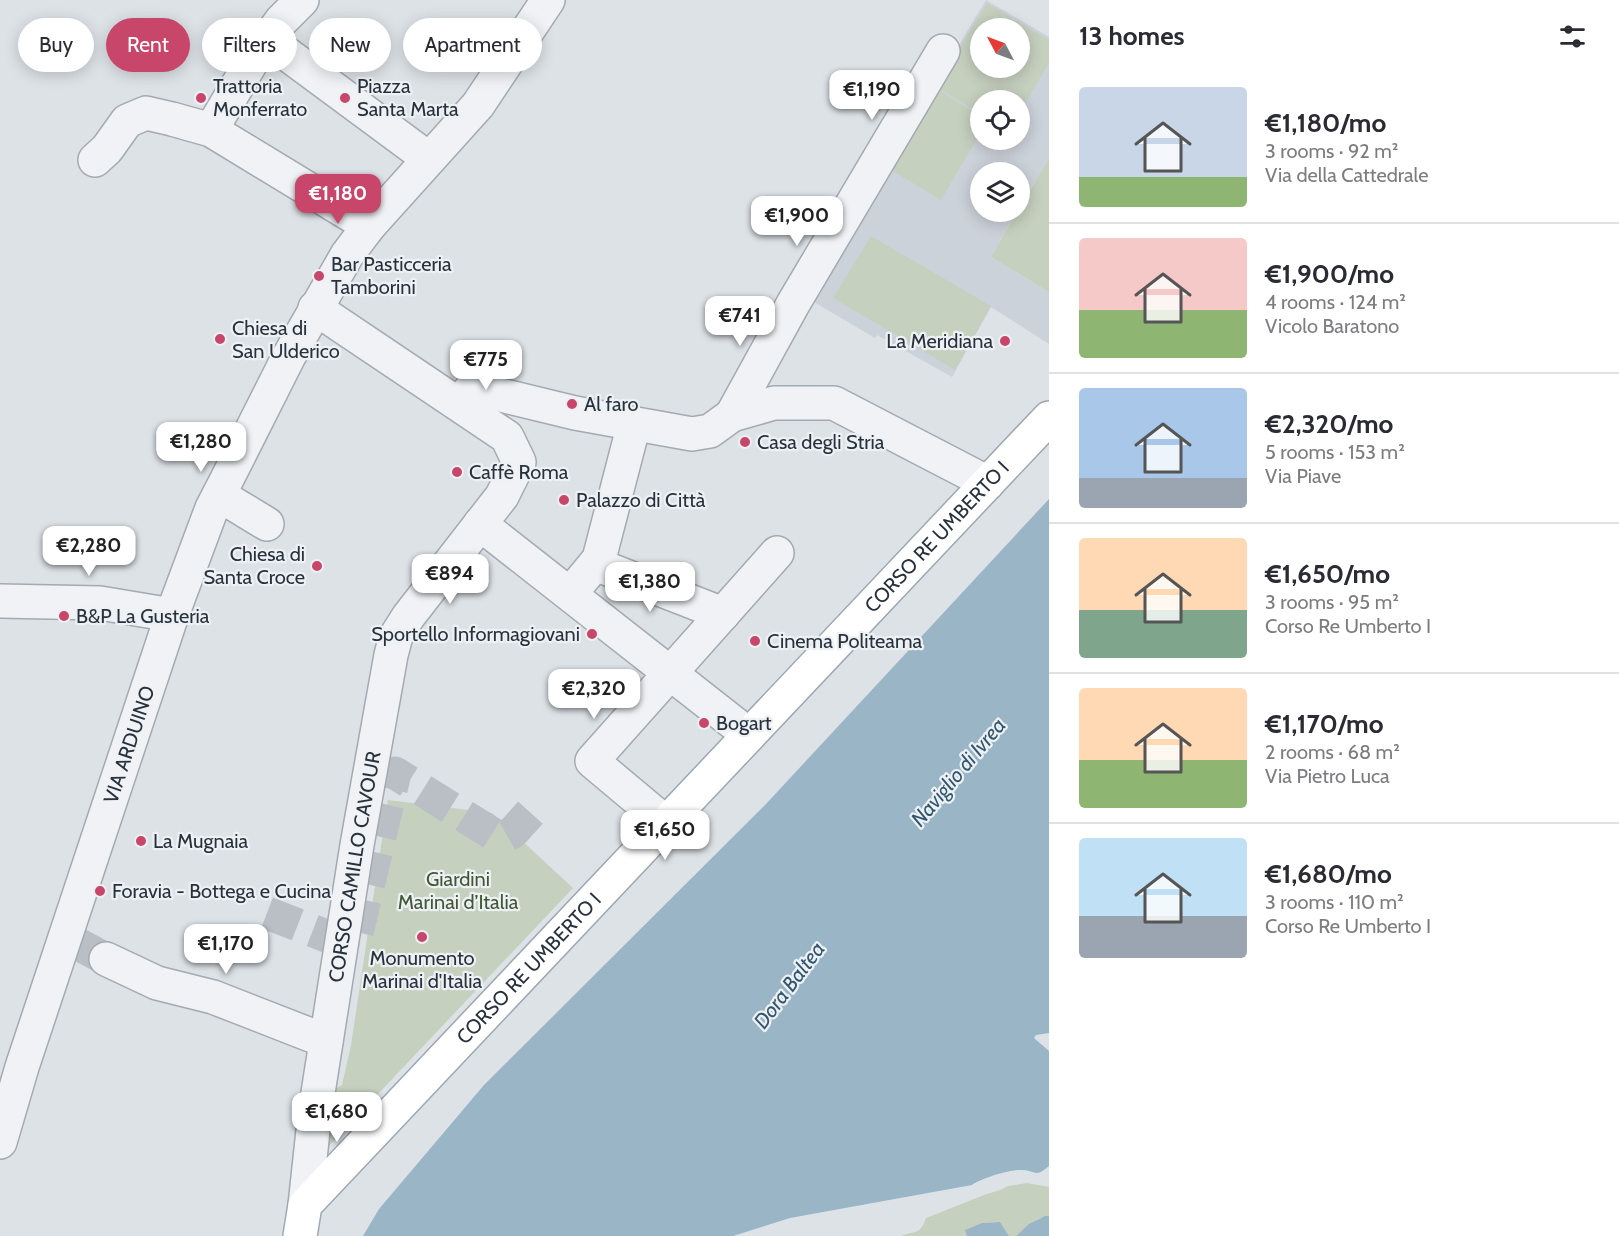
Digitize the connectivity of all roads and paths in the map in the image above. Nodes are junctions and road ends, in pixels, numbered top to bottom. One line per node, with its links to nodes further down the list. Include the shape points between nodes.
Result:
1 (302, 0): 3 (street)
2 (548, 0): 9 (street, VIA ARDUINO, via 478,105)
3 (284, 18)
4 (943, 51): 14 (street)
5 (297, 61): 9 (street)
6 (246, 72): 7 (street)
7 (211, 130): 8 (street, via 146,113 127,121); 10 (street)
8 (95, 159)
9 (429, 159): 10 (street, VIA ARDUINO)
10 (369, 226): 11 (street, VIA ARDUINO)
11 (315, 308): 12 (street); 17 (street, VIA ARDUINO)
12 (459, 404): 15 (street, via 472,388); 19 (street, CORSO CAMILLO CAVOUR, via 507,437 519,462 502,496)
13 (1049, 418): 16 (main road, CORSO RE UMBERTO I)
14 (721, 423): 15 (street, via 692,434); 16 (street, via 774,403 834,403)
15 (634, 424): 21 (street)
16 (988, 483): 27 (main road, CORSO RE UMBERTO I)
17 (219, 495): 18 (street); 25 (street, VIA ARDUINO)
18 (267, 524)
19 (480, 524): 22 (street); 30 (street, CORSO CAMILLO CAVOUR, via 396,636)
20 (777, 553): 24 (street)
21 (595, 564): 22 (street); 24 (street)
22 (570, 594): 26 (street)
23 (0, 601): 25 (street, via 100,603)
24 (723, 614): 26 (street)
25 (172, 615): 31 (street, VIA ARDUINO, via 71,940)
26 (670, 674): 27 (street); 28 (street, via 592,760)
27 (749, 735): 28 (main road, CORSO RE UMBERTO I)
28 (666, 823): 33 (main road, CORSO RE UMBERTO I)
29 (106, 959): 30 (street, via 157,983 213,997)
30 (326, 1041): 33 (street, CORSO CAMILLO CAVOUR)
31 (11, 1066): 32 (street, VIA ARDUINO)
32 (0, 1142)
33 (303, 1221)

